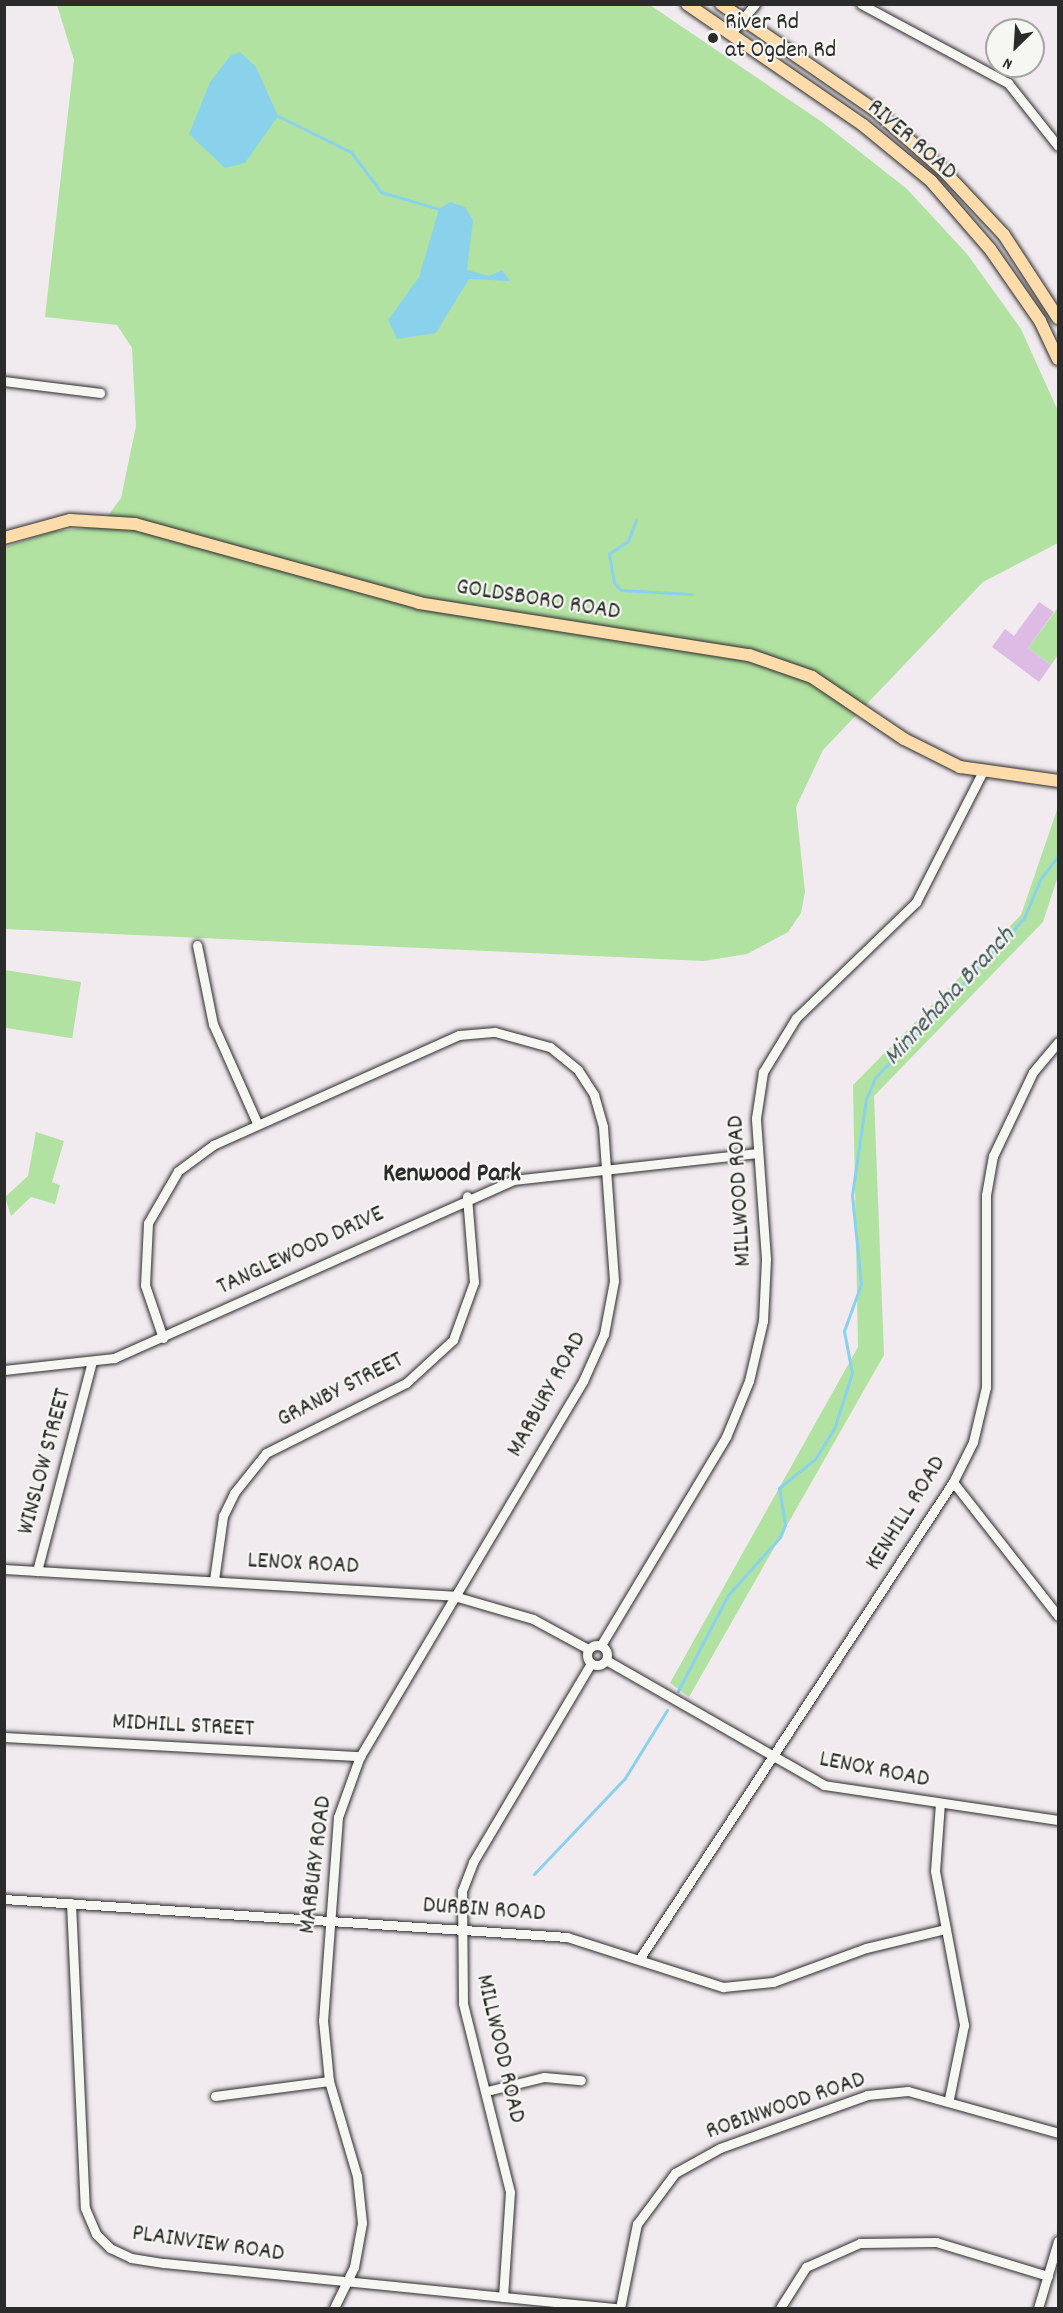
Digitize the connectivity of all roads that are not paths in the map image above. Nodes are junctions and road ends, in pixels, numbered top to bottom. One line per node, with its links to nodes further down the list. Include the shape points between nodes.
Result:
1 (687, 4): 6 (main road, RIVER ROAD)
2 (721, 4): 5 (main road, RIVER ROAD)
3 (755, 4): 5 (street)
4 (861, 4): 7 (street, via 1008,83)
5 (743, 19): 6 (street); 8 (main road, RIVER ROAD, via 876,111 943,170 1004,236)
6 (730, 34): 9 (main road, RIVER ROAD, via 863,125 931,181 990,249 1040,321)
7 (1059, 146)
8 (1059, 318)
9 (1059, 359)
10 (4, 381): 11 (street)
11 (100, 393)
12 (4, 538): 13 (main road, GOLDSBORO ROAD, via 70,520 135,524 419,603 749,655 812,677 904,739)
13 (982, 773): 14 (main road, GOLDSBORO ROAD); 18 (street, MILLWOOD ROAD, via 916,903 796,1018 776,1047 757,1093)
14 (1055, 778)
15 (197, 945): 17 (street, via 213,1024)
16 (1059, 1042): 24 (street, KENHILL ROAD, via 1027,1081 993,1156 986,1195 986,1387 972,1442)
17 (256, 1123): 19 (street, MARBURY ROAD, via 441,1039 495,1032 550,1047 578,1070 594,1095); 21 (street, MARBURY ROAD, via 191,1159 157,1204 143,1254 148,1299)
18 (758, 1153): 19 (street, TANGLEWOOD DRIVE); 30 (street, MILLWOOD ROAD, via 766,1259 763,1321 749,1380 726,1437)
19 (607, 1165): 20 (street, TANGLEWOOD DRIVE, via 542,1173); 28 (street, MARBURY ROAD, via 614,1281 604,1334 583,1382)
20 (467, 1196): 21 (street, TANGLEWOOD DRIVE); 27 (street, GRANBY STREET, via 474,1282 453,1340 406,1383 266,1454 234,1493 223,1516)
21 (163, 1338): 22 (street, TANGLEWOOD DRIVE)
22 (92, 1362): 23 (street, TANGLEWOOD DRIVE); 26 (street, WINSLOW STREET)
23 (4, 1370)
24 (952, 1482): 29 (street); 36 (street, KENHILL ROAD)
25 (4, 1569): 26 (street, LENOX ROAD)
26 (37, 1571): 27 (street, LENOX ROAD)
27 (213, 1580): 28 (street, LENOX ROAD)
28 (454, 1596): 31 (street, LENOX ROAD, via 533,1619); 35 (street, MARBURY ROAD)
29 (1059, 1617)
30 (601, 1645): 31 (street); 32 (street)
31 (588, 1649): 33 (street)
32 (606, 1660): 33 (street); 36 (street, LENOX ROAD)
33 (591, 1663): 42 (street, MILLWOOD ROAD, via 473,1862 462,1891)
34 (4, 1737): 35 (street, MIDHILL STREET)
35 (360, 1756): 41 (street, MARBURY ROAD, via 338,1817)
36 (772, 1759): 37 (street, LENOX ROAD, via 824,1785); 44 (street, KENHILL ROAD)
37 (939, 1803): 38 (street, LENOX ROAD); 43 (street, via 935,1870)
38 (1059, 1820)
39 (4, 1899): 40 (street, DURBIN ROAD)
40 (71, 1903): 41 (street, DURBIN ROAD); 53 (street, PLAINVIEW ROAD, via 85,2208 96,2235 131,2258)
41 (329, 1920): 42 (street, DURBIN ROAD); 46 (street, MARBURY ROAD, via 323,2020)
42 (460, 1929): 44 (street, DURBIN ROAD, via 567,1937); 47 (street, MILLWOOD ROAD, via 463,2003)
43 (945, 1929): 44 (street, DURBIN ROAD, via 747,1986 701,1983); 49 (street, via 964,2025)
44 (640, 1958)
45 (581, 2080): 47 (street, via 544,2077)
46 (329, 2082): 48 (street); 53 (street, MARBURY ROAD, via 361,2199 360,2243)
47 (487, 2091): 54 (street, MILLWOOD ROAD, via 510,2192)
48 (215, 2096)
49 (949, 2099): 50 (street, ROBINWOOD ROAD); 56 (street, ROBINWOOD ROAD, via 908,2091 867,2095 690,2162 660,2188 637,2224)
50 (1059, 2133)
51 (1059, 2241): 52 (street)
52 (1048, 2276): 57 (street, via 936,2242 860,2242 806,2267); 58 (street)
53 (347, 2281): 54 (street, PLAINVIEW ROAD); 55 (street, MARBURY ROAD)
54 (503, 2297): 56 (street, PLAINVIEW ROAD)
55 (334, 2308)
56 (619, 2308)
57 (780, 2308)
58 (1038, 2308)

